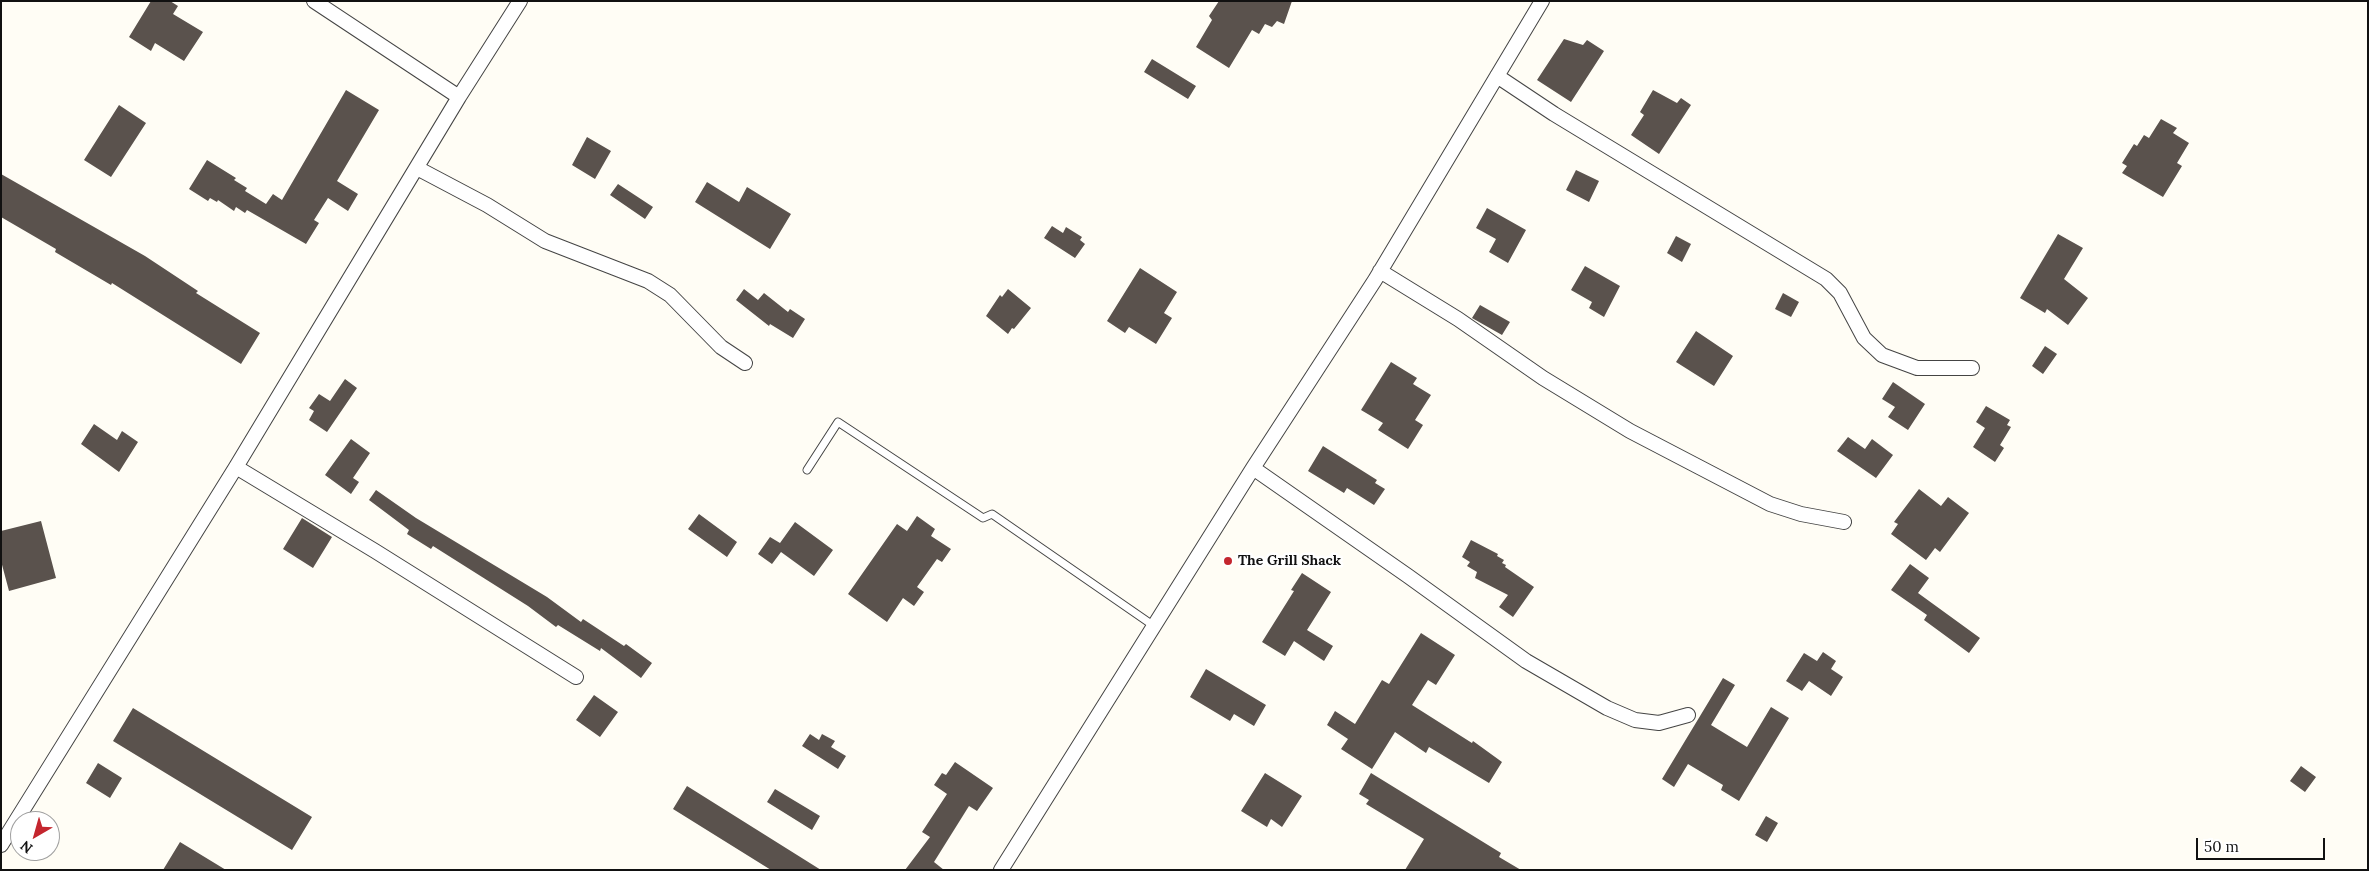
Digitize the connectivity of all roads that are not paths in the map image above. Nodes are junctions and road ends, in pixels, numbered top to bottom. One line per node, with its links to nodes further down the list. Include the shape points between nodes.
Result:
1 (314, 1): 5 (street)
2 (520, 1): 5 (street)
3 (1542, 1): 4 (street)
4 (1497, 76): 7 (street); 9 (street, via 1826,280 1840,293 1864,338 1882,355 1917,368)
5 (459, 97): 6 (street)
6 (417, 168): 8 (street, via 487,204 545,241 648,281 670,295 721,347); 10 (street)
7 (1380, 271): 11 (street); 13 (street, via 1630,431 1770,504)
8 (745, 363)
9 (1972, 368)
10 (236, 467): 15 (street, via 375,550); 17 (street)
11 (1253, 468): 14 (street); 16 (street, via 1526,661 1607,708 1635,720 1659,722)
12 (807, 470): 14 (lane, via 838,422 983,518 992,514)
13 (1844, 522)
14 (1155, 626): 18 (street)
15 (576, 678)
16 (1688, 715)
17 (1, 845)
18 (1001, 870)

